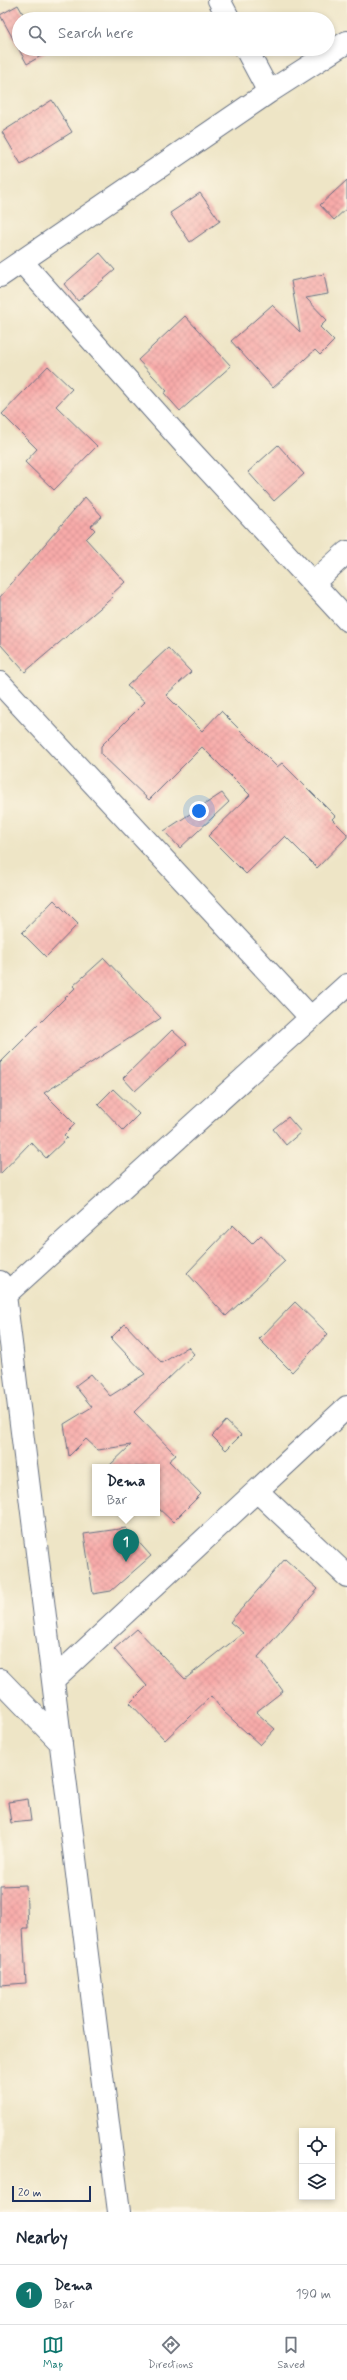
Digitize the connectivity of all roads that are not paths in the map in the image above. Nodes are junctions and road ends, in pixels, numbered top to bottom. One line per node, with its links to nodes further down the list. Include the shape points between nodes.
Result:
1 (219, 0): 2 (street)
2 (225, 12)
3 (347, 42): 4 (street)
4 (335, 50)
5 (250, 56): 7 (street)
6 (325, 56): 7 (street)
7 (269, 92): 8 (street)
8 (22, 262): 9 (street); 11 (street)
9 (0, 276)
10 (347, 552): 11 (street)
11 (313, 583): 12 (street)
12 (347, 620)
13 (0, 683): 15 (street)
14 (347, 986): 15 (street)
15 (312, 1018): 16 (street)
16 (3, 1289): 21 (street)
17 (347, 1407): 18 (street)
18 (257, 1491): 19 (street); 21 (street)
19 (347, 1576)
20 (0, 1680): 22 (street)
21 (53, 1680): 22 (street)
22 (61, 1744): 23 (street)
23 (119, 2212)

